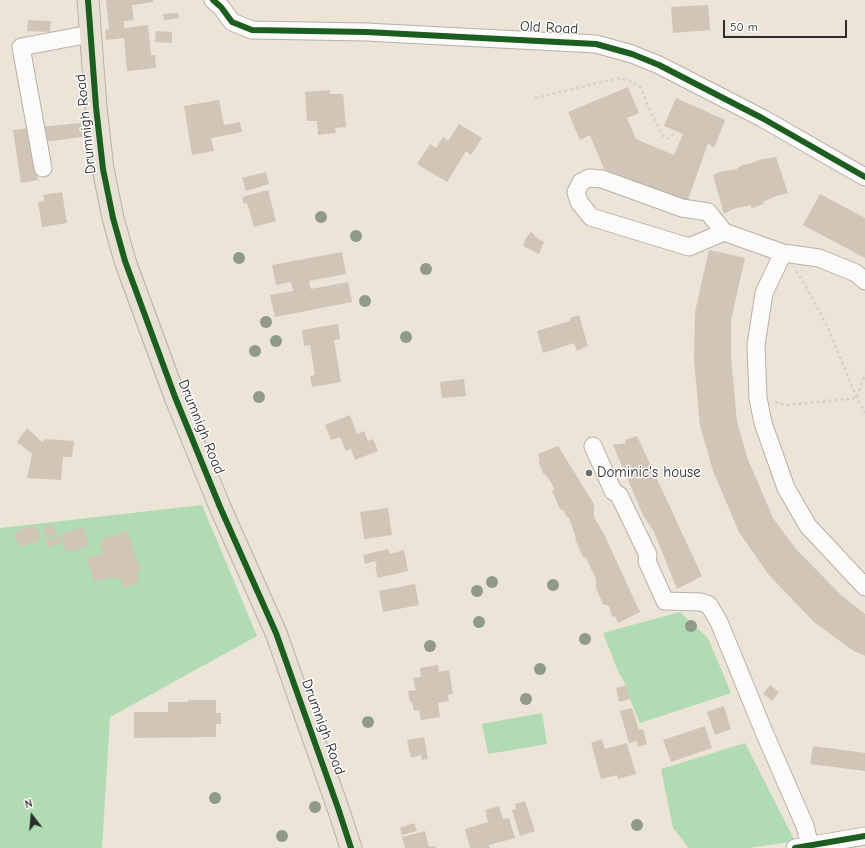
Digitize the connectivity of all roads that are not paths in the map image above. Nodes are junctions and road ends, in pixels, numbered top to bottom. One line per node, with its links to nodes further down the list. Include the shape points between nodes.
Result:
1 (88, 0): 3 (main road, Drumnigh Road)
2 (212, 0): 5 (street, Old Road, via 232,22 252,30 402,34 596,44 632,54 658,65 762,118)
3 (90, 34): 4 (street, via 21,47); 13 (main road, Drumnigh Road, via 103,170 125,260 175,397 276,633)
4 (43, 168)
5 (865, 177)
6 (724, 232): 6 (street, via 689,247 591,217 579,202 576,192 581,182 589,178 602,179 682,208 708,212); 7 (street)
7 (783, 252): 8 (street, via 819,258 856,273); 10 (street, via 764,293 756,345 758,398 763,423 786,488 808,526)
8 (865, 281)
9 (593, 446): 12 (street, via 613,491 619,495 648,555 647,561 665,601 701,602 709,605 719,622 804,826)
10 (865, 587)
11 (865, 836): 12 (street)
12 (802, 847)
13 (351, 848)

